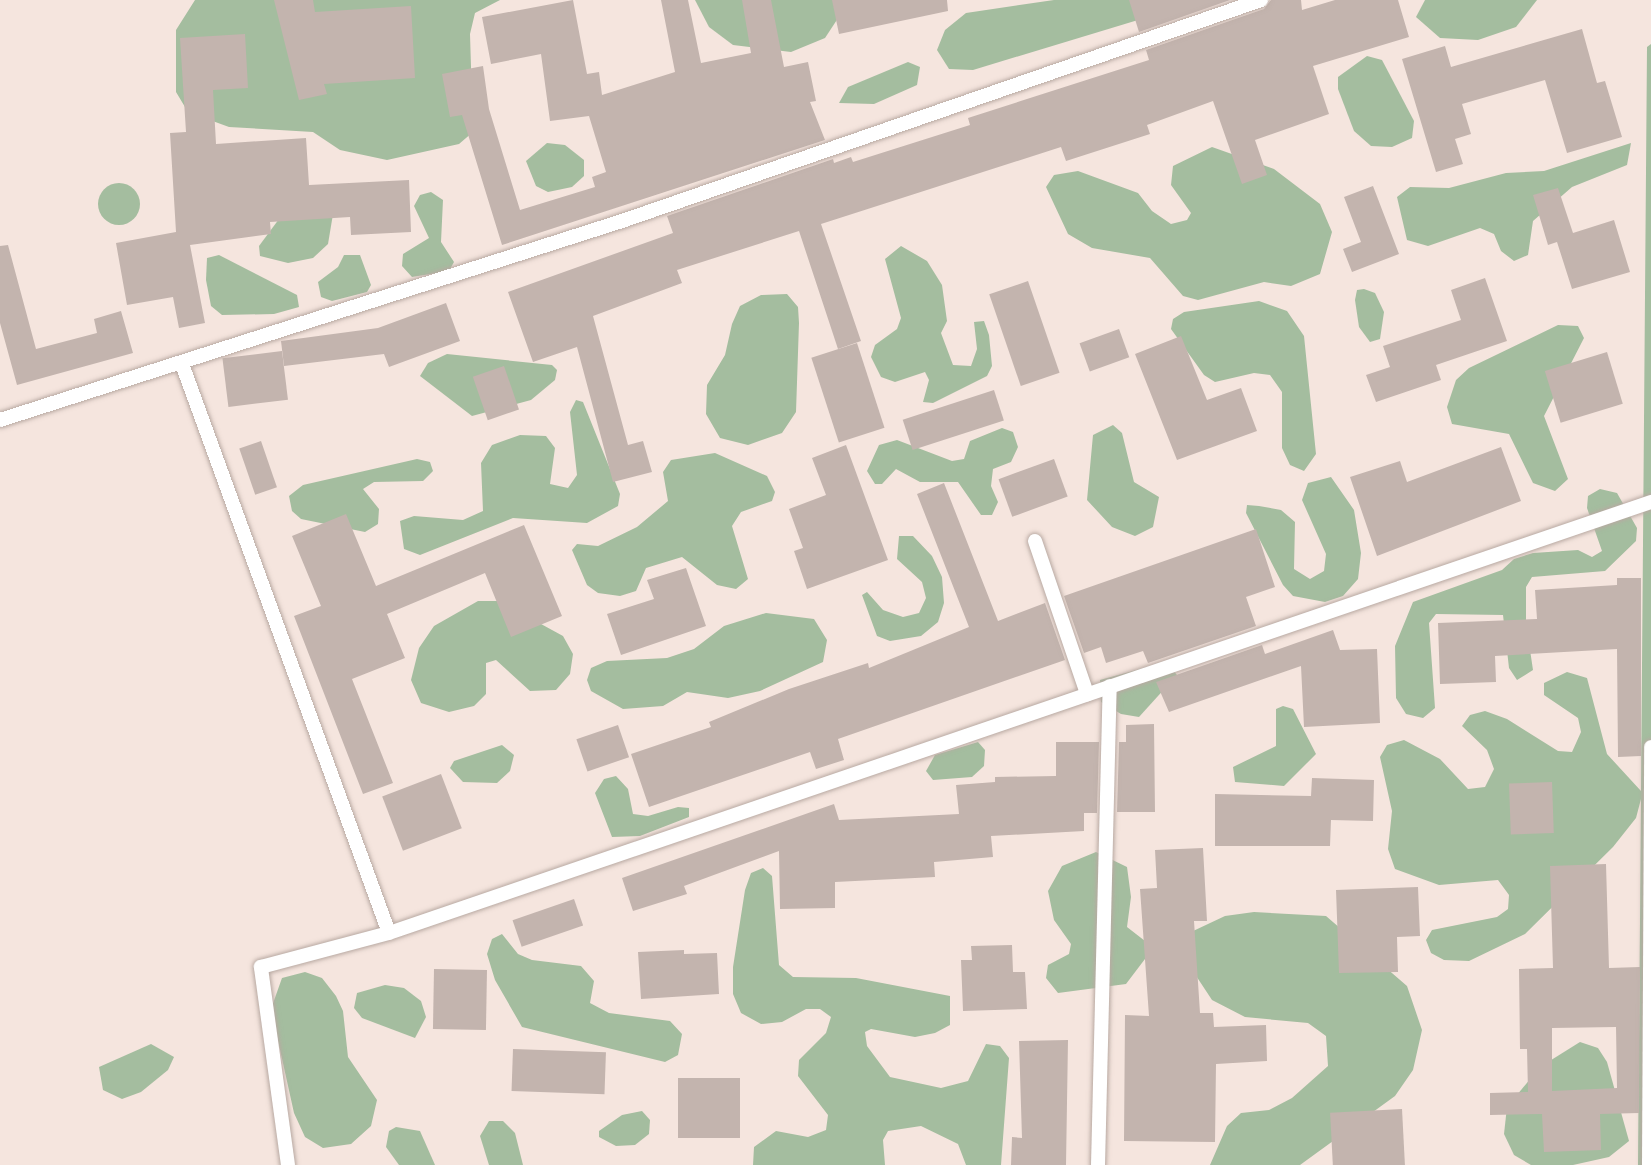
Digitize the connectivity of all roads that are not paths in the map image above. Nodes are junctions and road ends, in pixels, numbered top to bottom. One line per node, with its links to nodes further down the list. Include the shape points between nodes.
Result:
1 (1261, 0): 2 (lane, via 625,220)
2 (182, 364): 3 (lane); 9 (lane)
3 (0, 420)
4 (1651, 502): 6 (lane)
5 (1035, 541): 7 (lane)
6 (1110, 686): 7 (lane); 11 (lane)
7 (1087, 694): 9 (lane)
8 (1651, 747): 12 (lane)
9 (389, 933): 10 (lane, via 261,967)
10 (288, 1165)
11 (1098, 1165)
12 (1649, 1165)

